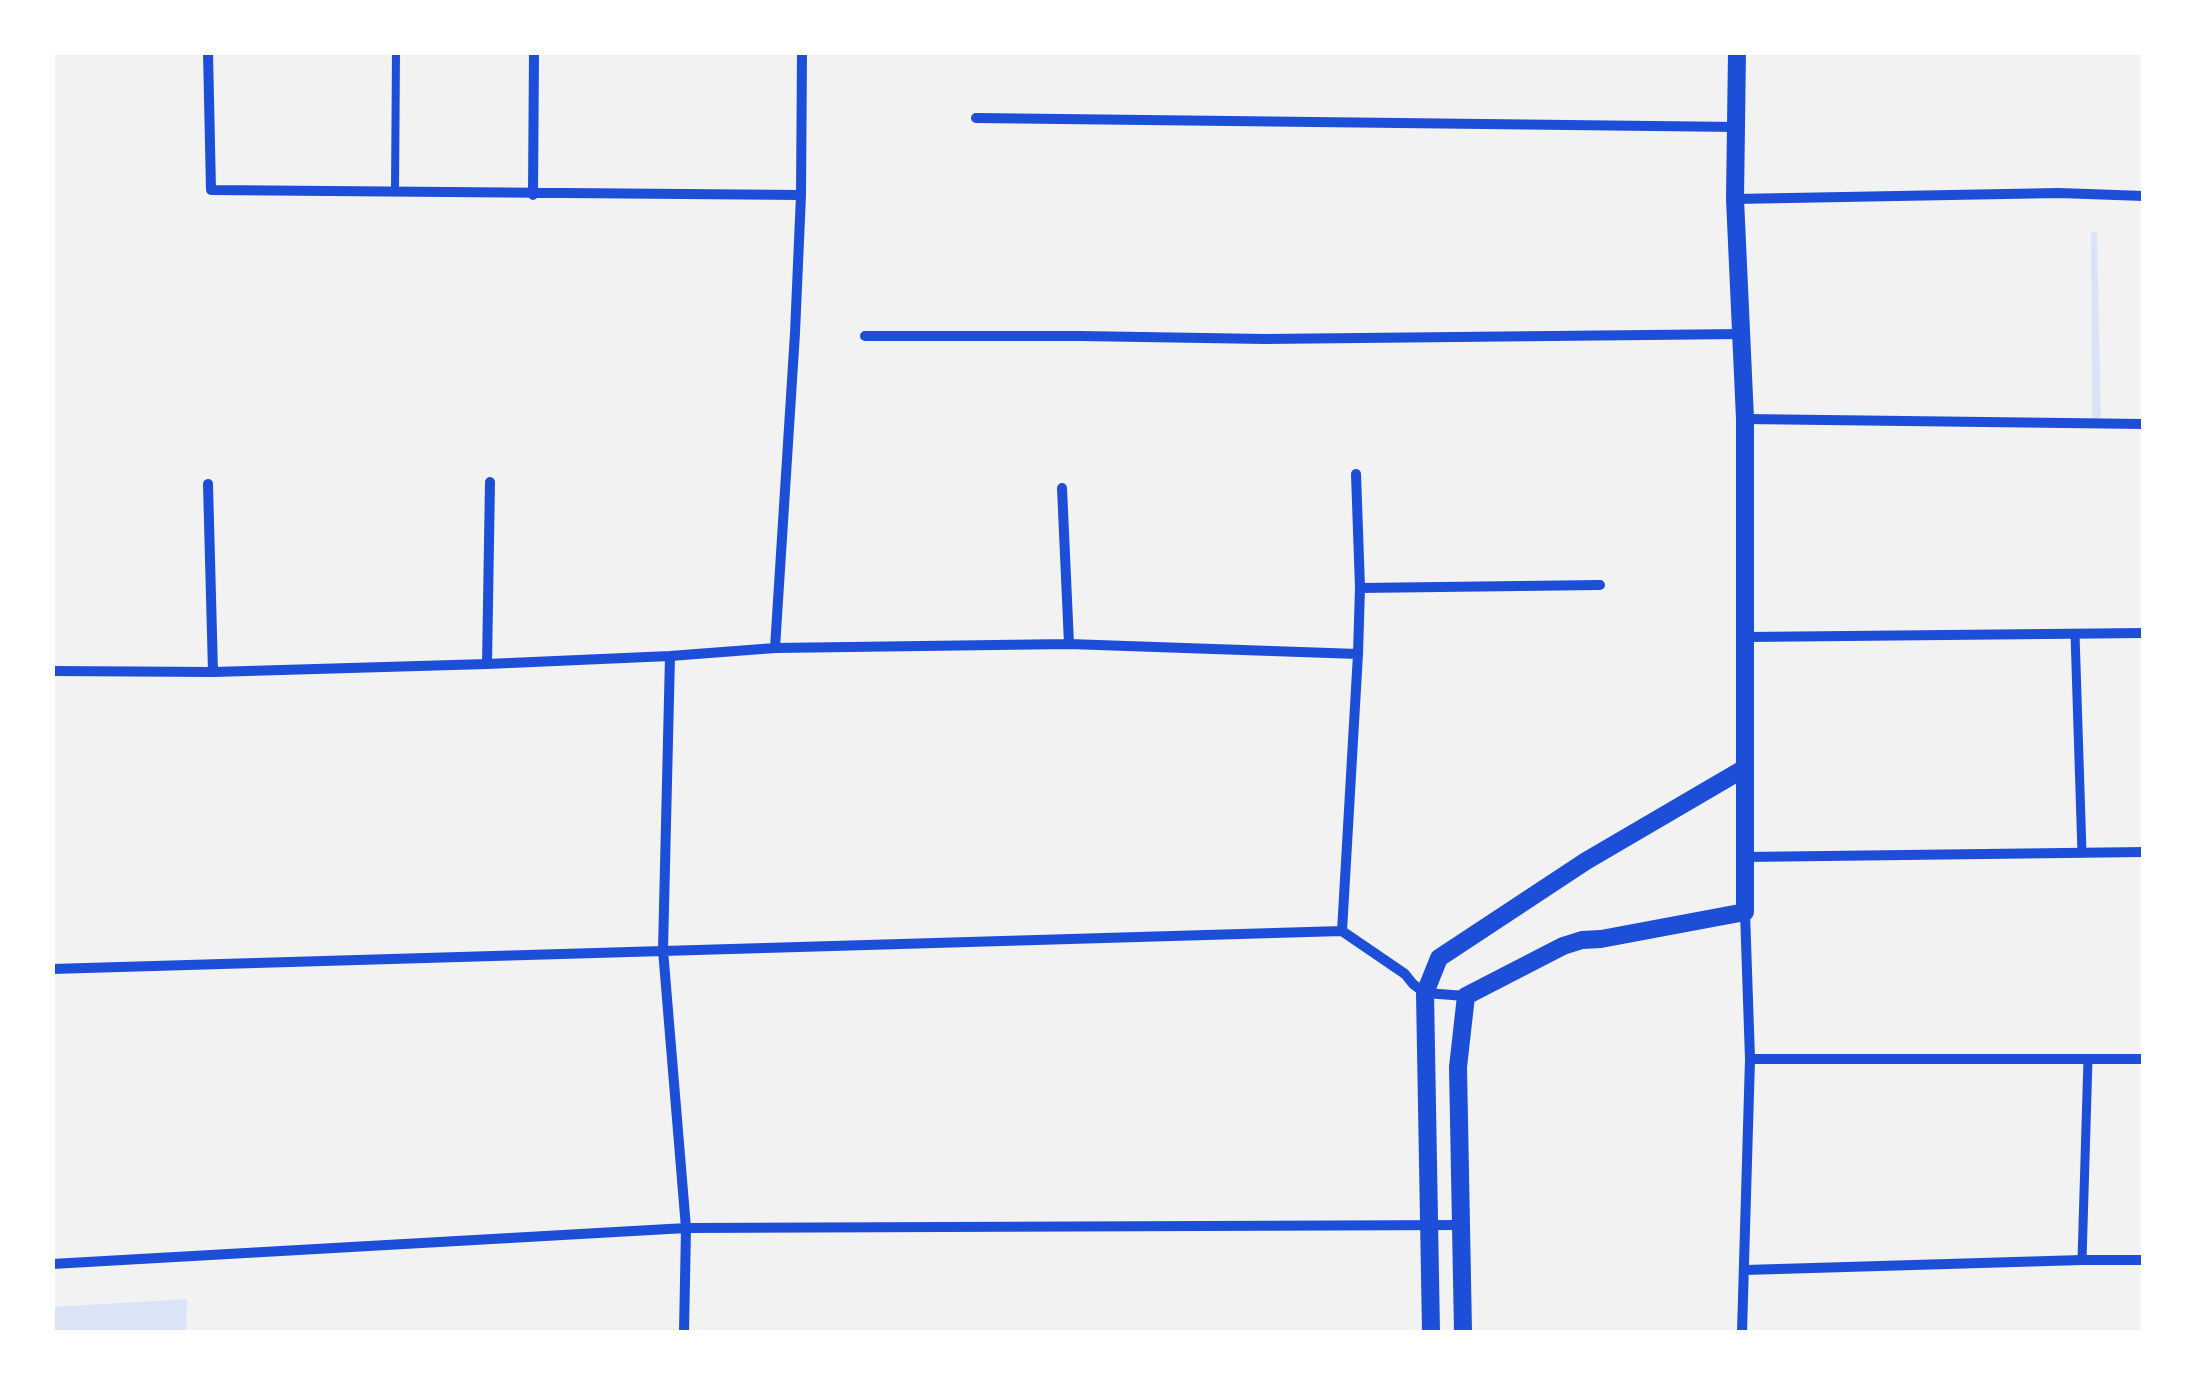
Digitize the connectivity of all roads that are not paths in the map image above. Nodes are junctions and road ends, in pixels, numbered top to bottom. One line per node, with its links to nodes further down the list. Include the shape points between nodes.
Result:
1 (208, 52): 8 (street, via 212,190)
2 (396, 52): 8 (lane)
3 (534, 52): 9 (street)
4 (802, 52): 10 (street)
5 (1737, 52): 7 (street)
6 (976, 118): 7 (street)
7 (1737, 127): 12 (street)
8 (395, 191): 9 (street)
9 (533, 194): 10 (street)
10 (801, 195): 27 (street)
11 (2144, 196): 12 (street)
12 (1736, 198): 13 (street)
13 (1742, 334): 14 (street); 15 (street)
14 (865, 336)
15 (1745, 419): 16 (street); 25 (street)
16 (2144, 424)
17 (1356, 474): 22 (street)
18 (490, 482): 30 (street)
19 (208, 484): 32 (street)
20 (1062, 488): 26 (street)
21 (1600, 585): 22 (street)
22 (1360, 588): 28 (street)
23 (2144, 633): 24 (street)
24 (2075, 634): 25 (street); 35 (street)
25 (1747, 637): 33 (street)
26 (1069, 644): 27 (street); 28 (street)
27 (775, 648): 29 (street)
28 (1358, 654): 38 (street)
29 (670, 656): 30 (street); 39 (street)
30 (486, 664): 32 (street)
31 (52, 671): 32 (street)
32 (212, 672)
33 (1745, 768): 36 (street); 41 (street, via 1439,958)
34 (2144, 852): 35 (street)
35 (2082, 853): 36 (street)
36 (1745, 856): 37 (street)
37 (1745, 912): 42 (street, via 1563,946); 43 (street)
38 (1342, 932): 39 (street); 41 (street)
39 (664, 950): 40 (street); 48 (street)
40 (52, 969)
41 (1425, 992): 42 (street); 47 (street)
42 (1466, 996): 46 (street, via 1458,1067)
43 (1750, 1059): 44 (street); 52 (street)
44 (2088, 1059): 45 (street); 49 (street)
45 (2144, 1059)
46 (1462, 1224): 47 (street); 55 (street)
47 (1430, 1226): 48 (street); 54 (street)
48 (686, 1228): 51 (street); 53 (street)
49 (2082, 1260): 50 (street); 52 (street)
50 (2144, 1260)
51 (52, 1264)
52 (1745, 1270): 56 (street)
53 (684, 1332)
54 (1430, 1332)
55 (1464, 1332)
56 (1742, 1332)

